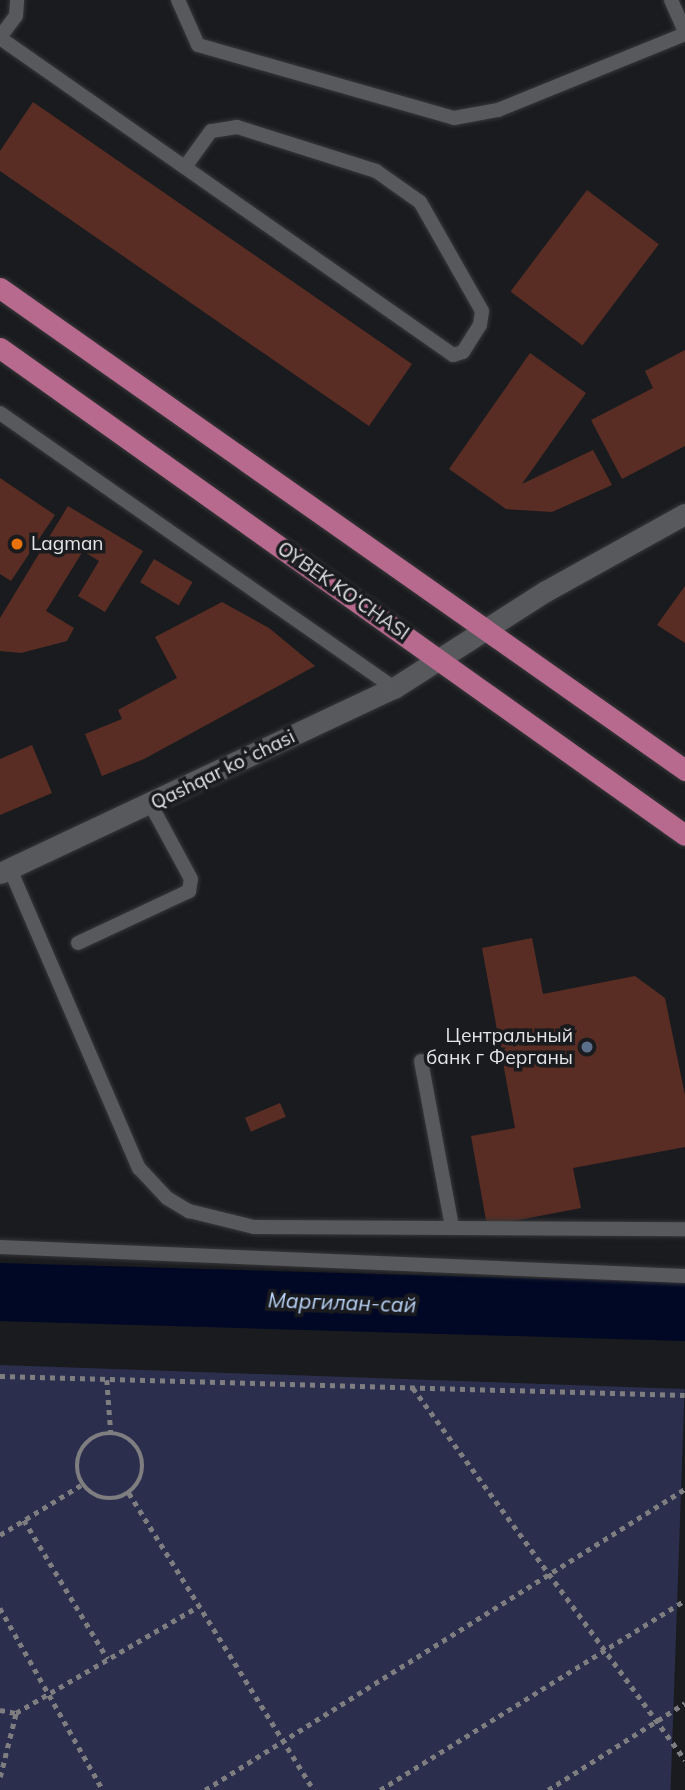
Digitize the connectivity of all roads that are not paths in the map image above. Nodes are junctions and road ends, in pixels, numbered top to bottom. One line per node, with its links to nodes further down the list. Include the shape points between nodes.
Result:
1 (17, 0): 5 (lane, via 16,16)
2 (178, 0): 4 (lane, via 198,45 454,118 498,110)
3 (671, 0): 4 (lane)
4 (685, 33)
5 (0, 37): 6 (lane)
6 (185, 167): 6 (lane, via 453,355 463,352 480,325 482,311 420,202 376,171 237,127 211,131)
7 (0, 288): 11 (main road)
8 (0, 348): 12 (main road, OYBEK KO‘CHASI)
9 (0, 414): 13 (lane)
10 (685, 513): 11 (street, Qashqar koʻchasi)
11 (486, 628): 12 (street, Qashqar koʻchasi); 14 (main road)
12 (440, 659): 13 (street, Qashqar koʻchasi); 16 (main road, OYBEK KO‘CHASI)
13 (394, 688): 15 (street, Qashqar koʻchasi)
14 (685, 770)
15 (151, 805): 17 (street, Qashqar koʻchasi); 18 (lane, via 191,879 189,891)
16 (685, 835)
17 (5, 871): 20 (lane, via 139,1168 167,1198 189,1212 254,1227)
18 (78, 943)
19 (421, 1060): 20 (lane)
20 (452, 1227): 21 (lane)
21 (685, 1229)
22 (0, 1247): 23 (lane)
23 (685, 1276)

